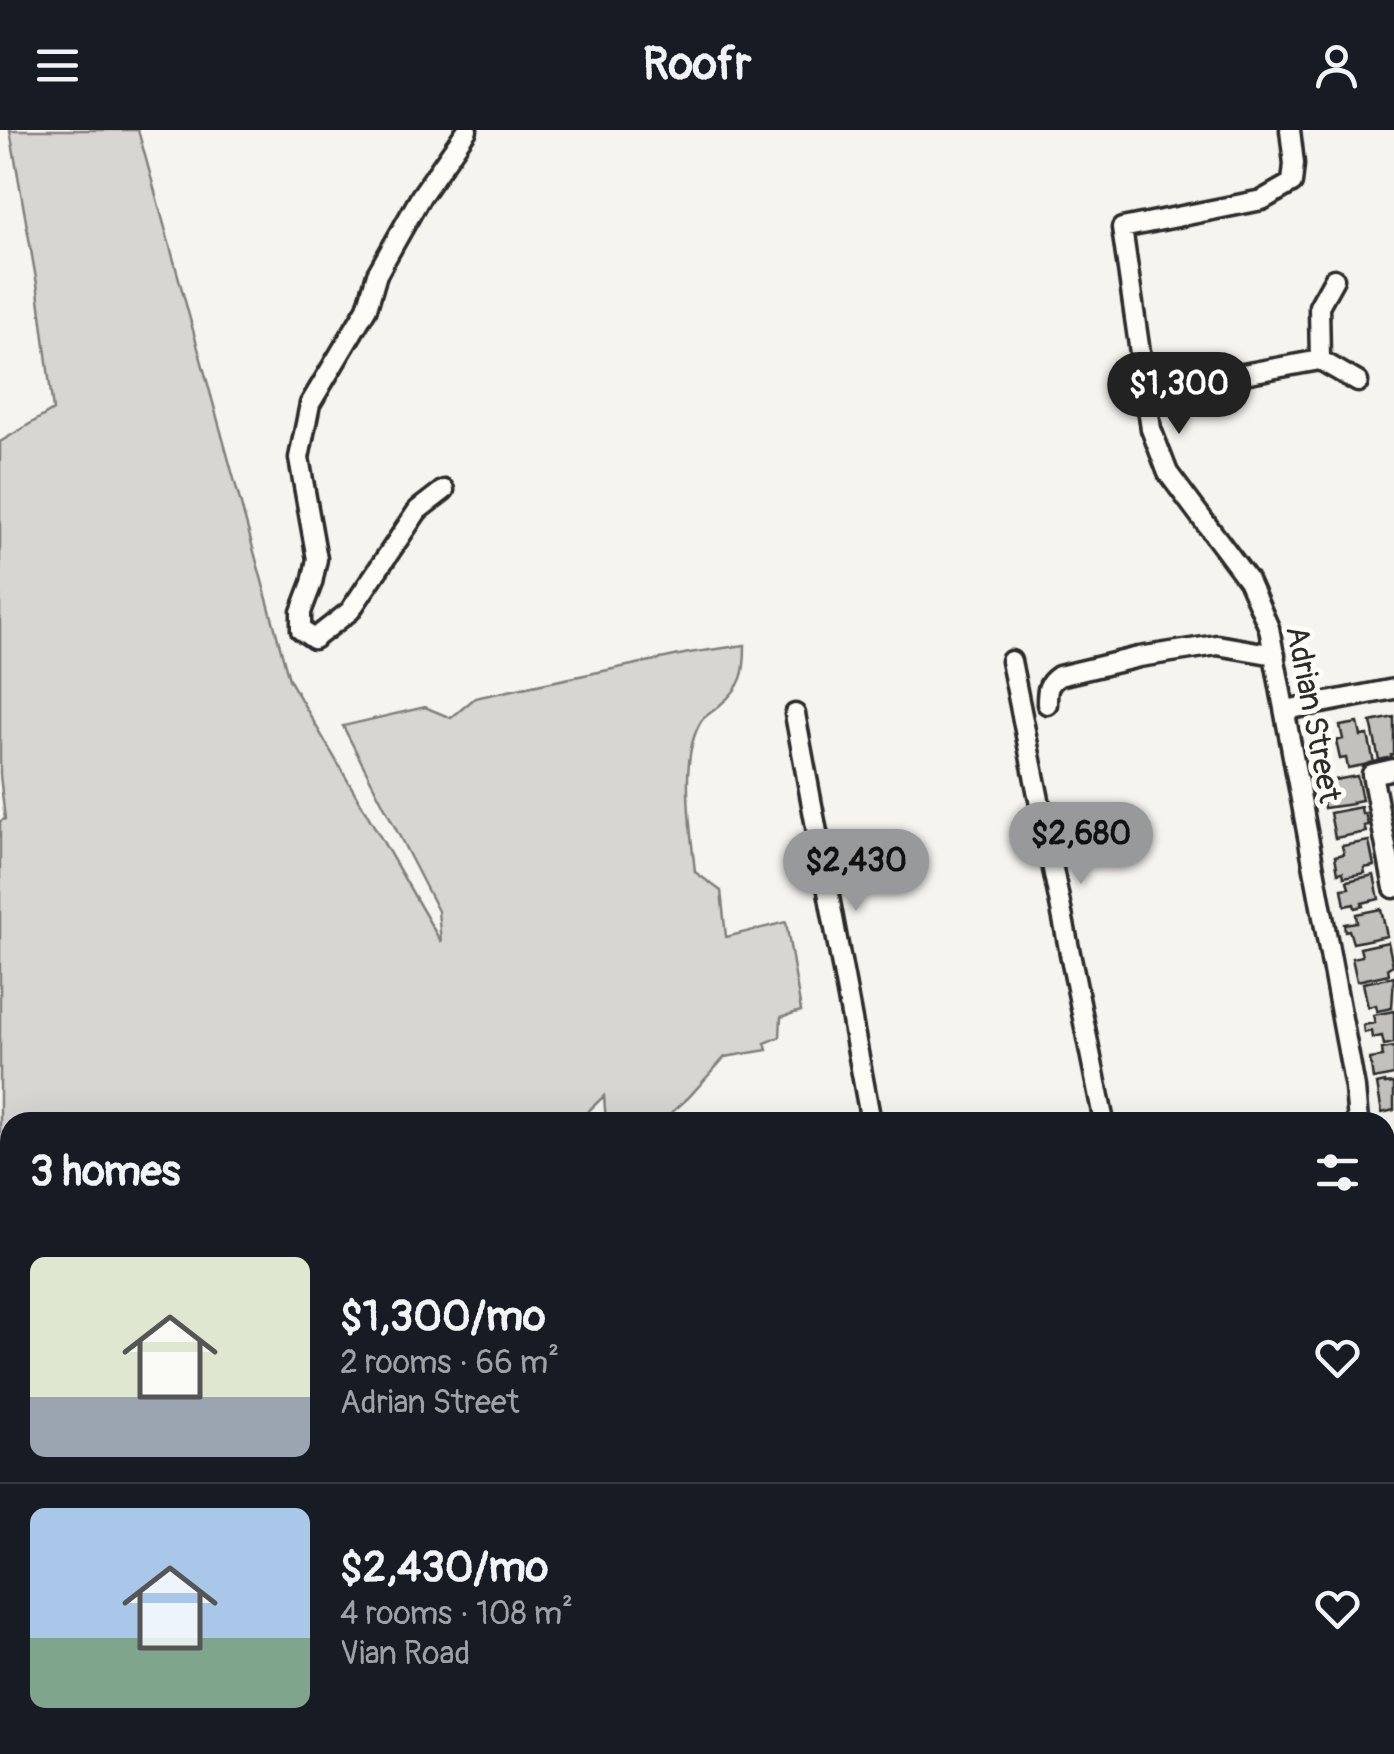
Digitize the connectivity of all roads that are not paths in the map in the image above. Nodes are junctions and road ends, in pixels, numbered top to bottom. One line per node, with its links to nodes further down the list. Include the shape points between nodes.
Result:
1 (467, 130): 7 (street, via 421,196 377,274 367,308 310,404 299,458 317,559 301,630 314,639 350,611 418,510)
2 (1290, 130): 6 (street, Adrian Street, via 1292,183 1262,200 1122,228)
3 (1334, 279): 4 (street, via 1319,306)
4 (1320, 360): 5 (street); 6 (street)
5 (1358, 382)
6 (1145, 392): 8 (street, Adrian Street, via 1168,473 1248,580)
7 (444, 490)
8 (1275, 655): 11 (street, via 1218,645 1139,657 1059,676 1047,688); 12 (street, Adrian Street)
9 (1011, 662): 17 (street)
10 (1394, 689): 12 (street)
11 (1047, 704)
12 (1286, 710): 18 (street, Adrian Street)
13 (795, 714): 16 (street)
14 (1394, 770): 15 (street, via 1372,774)
15 (1394, 884)
16 (869, 1112)
17 (1102, 1112)
18 (1357, 1112)

